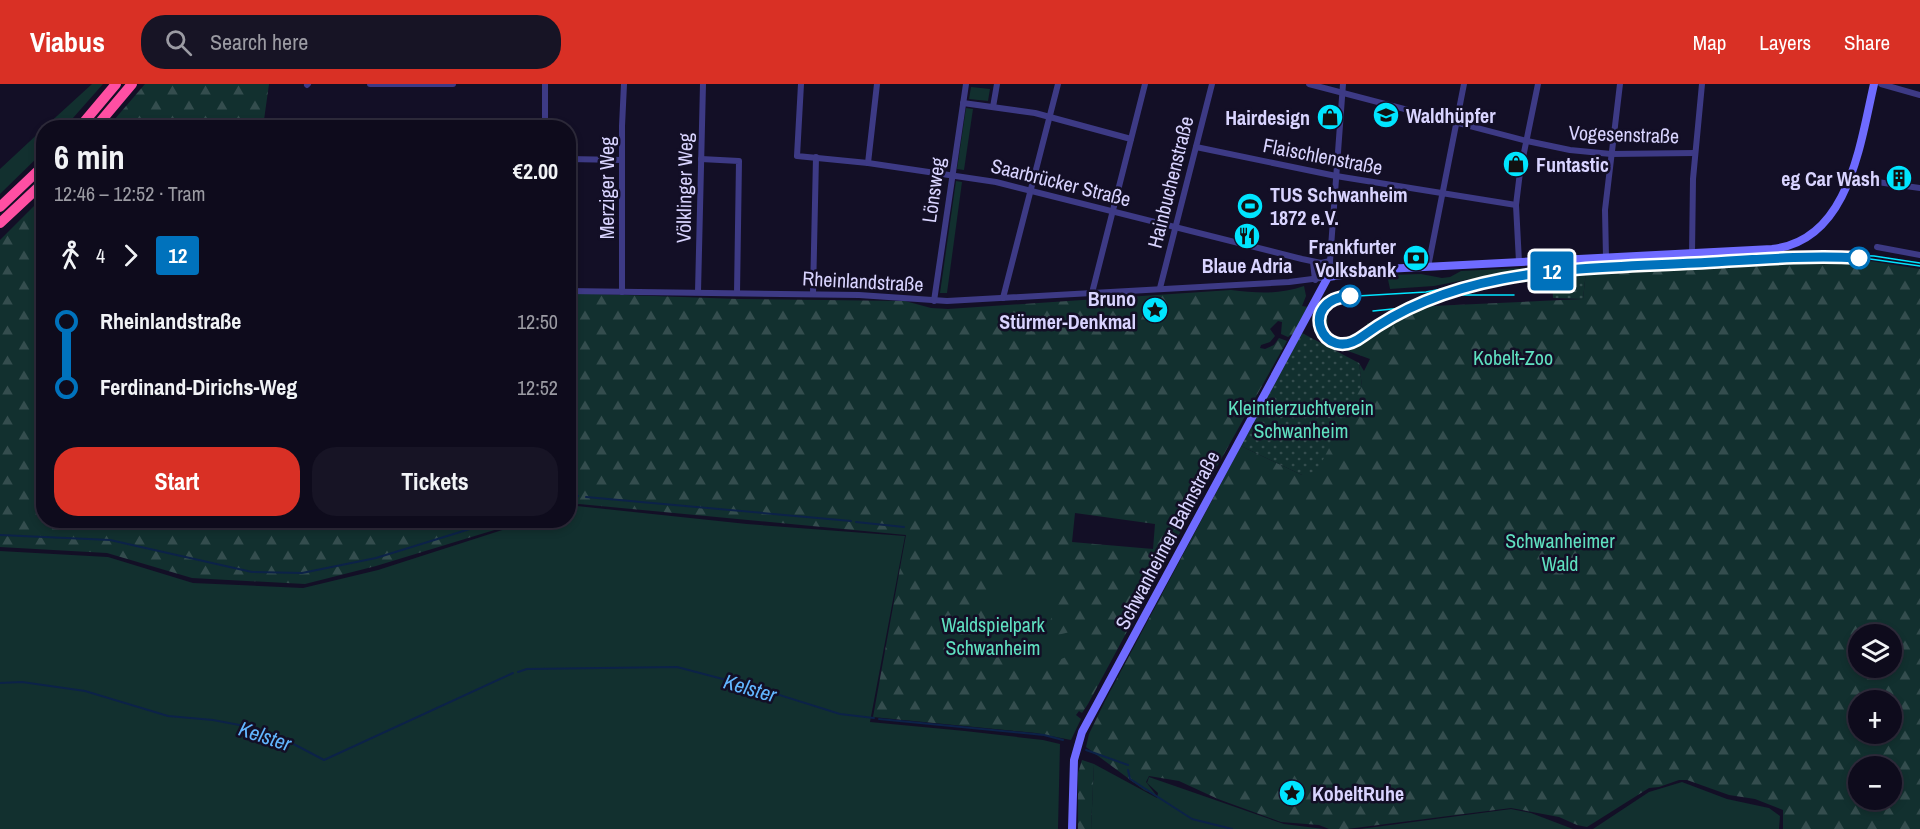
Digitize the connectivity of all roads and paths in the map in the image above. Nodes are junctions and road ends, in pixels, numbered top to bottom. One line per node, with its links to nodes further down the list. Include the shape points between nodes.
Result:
1 (116, 84): 29 (highway)
2 (132, 84): 30 (highway)
3 (370, 84): 4 (street)
4 (453, 84)
5 (545, 84): 31 (street)
6 (624, 84): 41 (street, Merziger Weg)
7 (703, 84): 40 (street, Völklinger Weg)
8 (801, 84): 38 (street, Saarbrücker Straße, via 796,156)
9 (877, 84): 42 (street)
10 (966, 84): 26 (street, Lönsweg)
11 (989, 84): 23 (street)
12 (1058, 84): 28 (street)
13 (1145, 84): 33 (street)
14 (1212, 84): 35 (street, Hainbuchenstraße)
15 (1309, 84): 24 (street, Vogesenstraße)
16 (1343, 84): 24 (street)
17 (1464, 84): 32 (street)
18 (1538, 84): 34 (street)
19 (1620, 84): 37 (street)
20 (1702, 84): 36 (street)
21 (1874, 84): 46 (street, Rheinlandstraße)
22 (1881, 84): 25 (street)
23 (997, 85): 27 (street)
24 (1342, 92): 32 (street, Vogesenstraße); 45 (street)
25 (1920, 95)
26 (963, 103): 27 (street); 44 (street, Lönsweg)
27 (993, 107): 28 (street)
28 (1049, 117): 33 (street); 49 (street)
29 (86, 120)
30 (102, 120)
31 (544, 120)
32 (1456, 123): 34 (street, Vogesenstraße); 50 (street)
33 (1131, 139): 53 (street)
34 (1527, 141): 37 (street, Vogesenstraße); 51 (street)
35 (1196, 147): 45 (street, Flaischlenstraße); 55 (street, Hainbuchenstraße)
36 (1695, 153): 37 (street, Vogesenstraße); 57 (street)
37 (1611, 154): 59 (street)
38 (816, 157): 42 (street, Saarbrücker Straße); 72 (street)
39 (576, 159): 41 (street)
40 (701, 159): 69 (street, Völklinger Weg); 70 (street, via 739,161)
41 (622, 160): 68 (street, Merziger Weg)
42 (868, 163): 44 (street, Saarbrücker Straße)
43 (36, 173): 52 (highway)
44 (951, 174): 49 (street, Saarbrücker Straße); 74 (street, Lönsweg)
45 (1336, 177): 50 (street, Flaischlenstraße); 60 (street)
46 (1849, 180): 47 (street); 57 (street, Rheinlandstraße, via 1831,214 1814,232 1796,243 1772,249)
47 (1920, 188)
48 (36, 189): 54 (highway)
49 (1030, 190): 53 (street, Saarbrücker Straße); 73 (street)
50 (1441, 194): 51 (street, Flaischlenstraße); 63 (street)
51 (1516, 205): 62 (street)
52 (0, 207)
53 (1112, 211): 55 (street, Saarbrücker Straße); 71 (street)
54 (0, 223)
55 (1176, 228): 61 (street, Saarbrücker Straße); 66 (street, Hainbuchenstraße)
56 (1877, 247): 58 (street)
57 (1692, 253): 59 (street, Rheinlandstraße)
58 (1920, 255)
59 (1605, 257): 62 (street, Rheinlandstraße)
60 (1330, 261): 61 (street, Saarbrücker Straße); 64 (street)
61 (1313, 262): 65 (street)
62 (1519, 262): 63 (street, Rheinlandstraße)
63 (1428, 267): 64 (street, Rheinlandstraße)
64 (1330, 277): 65 (street, Rheinlandstraße); 75 (street, Schwanheimer Bahnstraße, via 1082,732 1074,760)
65 (1315, 280): 66 (street, Rheinlandstraße)
66 (1160, 288): 71 (street, Rheinlandstraße)
67 (576, 291): 68 (street, Rheinlandstraße)
68 (622, 292): 69 (street, Rheinlandstraße)
69 (698, 292): 70 (street, Rheinlandstraße)
70 (737, 293): 72 (street, Rheinlandstraße)
71 (1092, 293): 73 (street, Rheinlandstraße)
72 (813, 294): 74 (street, Rheinlandstraße)
73 (1004, 298): 74 (street, Rheinlandstraße)
74 (934, 301)
75 (1072, 829)

